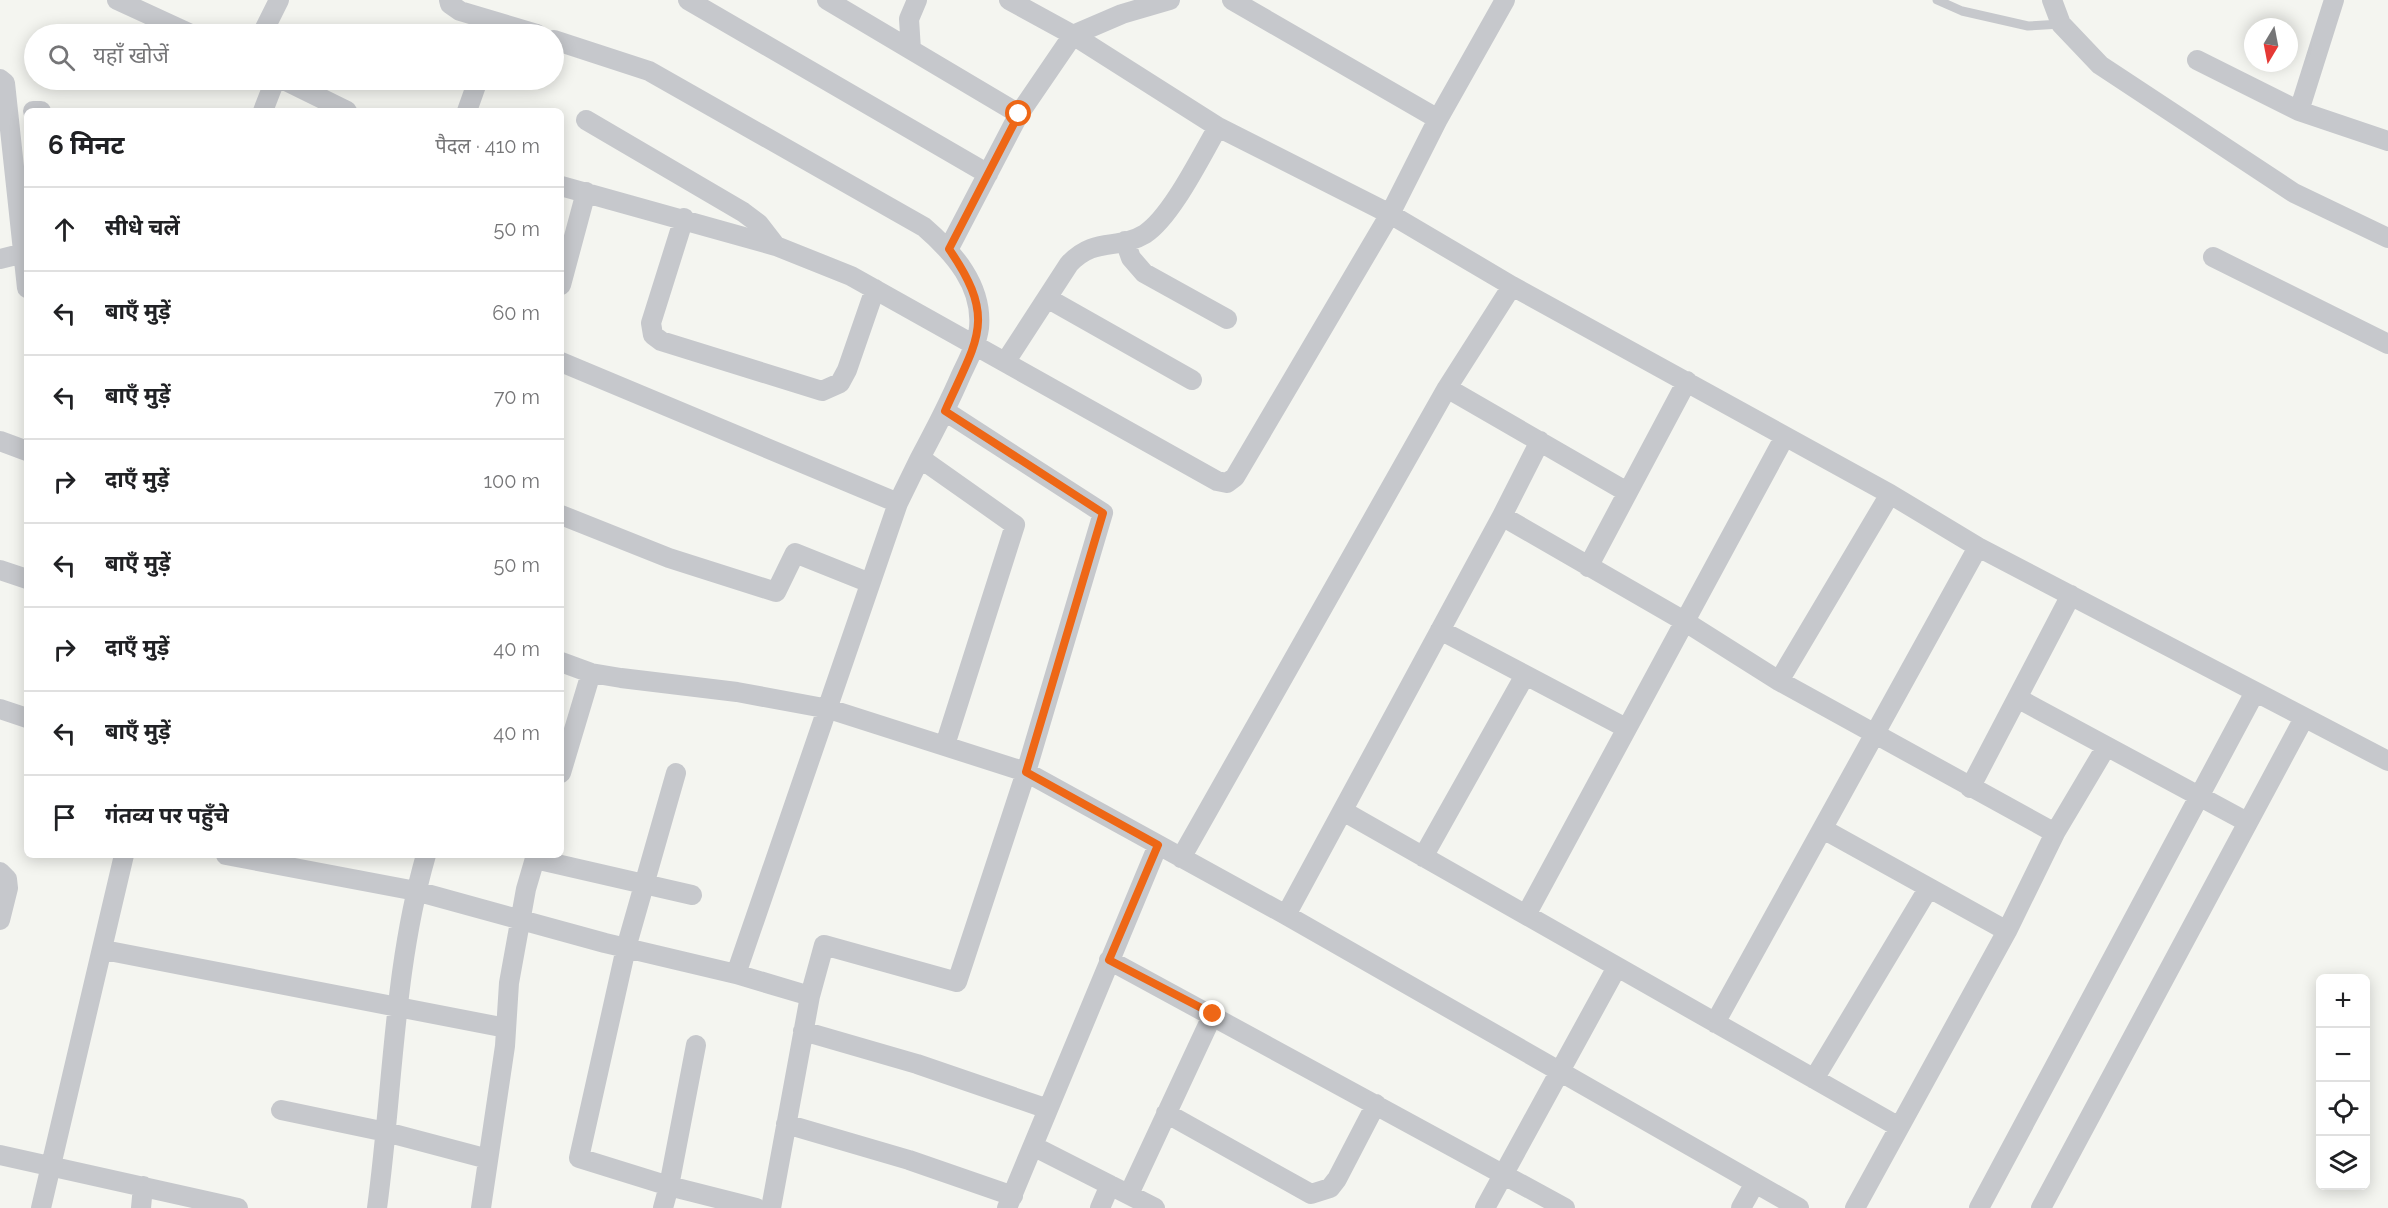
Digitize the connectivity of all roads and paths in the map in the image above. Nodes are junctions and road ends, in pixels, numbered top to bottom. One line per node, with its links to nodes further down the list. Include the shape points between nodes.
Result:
1 (117, 0): 14 (street)
2 (279, 0): 15 (street)
3 (449, 0): 16 (street, via 460,11)
4 (688, 0): 36 (street)
5 (827, 0): 20 (street)
6 (917, 0): 20 (street, via 909,19)
7 (1009, 0): 18 (street)
8 (1170, 0): 18 (street, via 1122,14)
9 (1232, 0): 32 (street)
10 (1505, 0): 32 (street)
11 (1937, 0): 17 (lane, via 1962,11 2028,26)
12 (2052, 0): 17 (street)
13 (2334, 0): 29 (street)
14 (169, 24)
15 (266, 24)
16 (488, 24)
17 (2061, 24): 41 (street, via 2100,65 2294,193)
18 (1073, 35): 31 (street); 34 (street)
19 (564, 43): 44 (street, via 649,71 924,227)
20 (911, 50): 31 (street)
21 (2198, 60): 29 (street)
22 (0, 80): 30 (street)
23 (271, 90): 26 (street)
24 (304, 90): 27 (street)
25 (474, 90): 28 (street)
26 (263, 108)
27 (341, 108)
28 (468, 108)
29 (2298, 111): 35 (street)
30 (18, 113): 45 (street)
31 (1019, 114): 36 (street)
32 (1438, 119): 39 (street)
33 (586, 120): 43 (street, via 743,212 759,224)
34 (1218, 127): 39 (street); 42 (street, via 1165,215 1144,234)
35 (2388, 141)
36 (988, 174): 44 (street)
37 (564, 187): 38 (street)
38 (586, 192): 40 (street); 48 (street)
39 (1390, 214): 49 (street); 55 (street, via 1232,482 1217,481)
40 (684, 218): 43 (street); 50 (street, via 651,323 653,335 661,341 822,391 840,383 847,370)
41 (2388, 238)
42 (1125, 241): 51 (street, via 1080,253); 52 (street, via 1131,258 1144,273)
43 (776, 246): 50 (street)
44 (949, 249): 53 (street, via 970,282 975,298 979,329)
45 (24, 253): 47 (street)
46 (2213, 257): 54 (street)
47 (0, 259)
48 (564, 274)
49 (1512, 286): 58 (street); 59 (street)
50 (875, 289): 53 (street)
51 (1047, 298): 55 (street); 57 (street)
52 (1227, 319)
53 (975, 344): 55 (street); 60 (street)
54 (2388, 344)
55 (1006, 361)
56 (564, 363): 68 (street)
57 (1192, 380)
58 (1687, 381): 61 (street); 66 (street)
59 (1447, 388): 63 (street); 110 (street)
60 (945, 411): 65 (street); 95 (street, via 1103,513)
61 (1784, 438): 67 (street); 77 (street)
62 (0, 441): 64 (street)
63 (1540, 441): 66 (street); 70 (street)
64 (24, 450)
65 (920, 458): 68 (street); 91 (street, via 1016,525)
66 (1627, 492): 72 (street)
67 (1890, 494): 71 (street); 82 (street)
68 (898, 503): 75 (street)
69 (564, 516): 75 (street, via 669,558 776,592 795,553)
70 (1502, 516): 72 (street); 78 (street)
71 (1978, 547): 76 (street); 90 (street)
72 (1588, 567): 77 (street)
73 (0, 570): 74 (street)
74 (24, 578)
75 (870, 583): 85 (street)
76 (2071, 595): 83 (street); 84 (street)
77 (1684, 621): 82 (street); 89 (street)
78 (1440, 630): 81 (street); 99 (street)
79 (564, 663): 80 (street)
80 (591, 673): 85 (street); 94 (street)
81 (1524, 676): 89 (street); 104 (street)
82 (1779, 681): 90 (street)
83 (2255, 692): 88 (street); 98 (street)
84 (2019, 699): 92 (street); 97 (street)
85 (830, 708): 91 (street); 125 (street)
86 (0, 709): 87 (street)
87 (24, 717)
88 (2304, 718): 93 (street); 100 (street)
89 (1626, 728): 117 (street)
90 (1876, 733): 97 (street); 101 (street)
91 (945, 745): 95 (street)
92 (2106, 747): 98 (street); 102 (street)
93 (2388, 761)
94 (564, 763)
95 (1026, 772): 103 (street); 126 (street, via 957,982 824,945)
96 (676, 773): 112 (street)
97 (1970, 788): 102 (street)
98 (2201, 796): 100 (street); 168 (street)
99 (1343, 811): 104 (street); 116 (street)
100 (2247, 822): 169 (street)
101 (1823, 829): 113 (street); 129 (street)
102 (2055, 833): 120 (street)
103 (1158, 845): 110 (street); 123 (street)
104 (1423, 857): 117 (street)
105 (123, 858): 122 (street)
106 (242, 858): 114 (street)
107 (425, 858): 114 (street)
108 (536, 858): 118 (street)
109 (540, 858): 112 (street)
110 (1182, 858): 116 (street)
111 (0, 872): 119 (street, via 7,879 8,888)
112 (644, 885): 115 (street); 121 (street)
113 (1928, 889): 120 (street); 134 (street)
114 (416, 891): 118 (street); 127 (street)
115 (692, 896)
116 (1286, 915): 133 (street)
117 (1526, 915): 124 (street)
118 (521, 919): 121 (street); 130 (street, via 509,983)
119 (0, 920)
120 (2007, 931): 140 (street)
121 (626, 948): 125 (street); 148 (street, via 579,1158)
122 (104, 950): 127 (street); 145 (street)
123 (1109, 960): 128 (street); 136 (street)
124 (1617, 967): 129 (street); 133 (street)
125 (736, 974): 126 (street)
126 (810, 996): 131 (street)
127 (399, 1008): 130 (street); 141 (street)
128 (1213, 1014): 135 (street); 138 (street)
129 (1715, 1023): 134 (street)
130 (506, 1028): 144 (street)
131 (803, 1031): 136 (street, via 917,1064); 139 (street)
132 (696, 1045): 148 (street)
133 (1559, 1071): 146 (street); 147 (street)
134 (1814, 1078): 140 (street)
135 (1376, 1104): 138 (street, via 1337,1179 1330,1188 1311,1194); 146 (street)
136 (1048, 1109): 142 (street)
137 (281, 1110): 141 (street)
138 (1166, 1113): 151 (street)
139 (786, 1124): 152 (street, via 909,1160); 160 (street)
140 (1899, 1127): 167 (street)
141 (386, 1132): 144 (street); 156 (street)
142 (1032, 1146): 149 (street); 152 (street)
143 (0, 1155): 145 (street)
144 (488, 1159): 157 (street)
145 (50, 1167): 150 (street); 154 (street)
146 (1503, 1174): 163 (street); 164 (street)
147 (1755, 1183): 165 (street); 166 (street)
148 (669, 1185): 158 (street); 159 (street)
149 (1110, 1185): 151 (street); 161 (street)
150 (143, 1186): 153 (street); 155 (street)
151 (1129, 1194): 162 (street)
152 (1010, 1202)
153 (232, 1207)
154 (41, 1208)
155 (141, 1208)
156 (377, 1208)
157 (481, 1208)
158 (663, 1208)
159 (756, 1208)
160 (771, 1208)
161 (1100, 1208)
162 (1155, 1208)
163 (1485, 1208)
164 (1565, 1208)
165 (1741, 1208)
166 (1799, 1208)
167 (1855, 1208)
168 (1979, 1208)
169 (2041, 1208)

